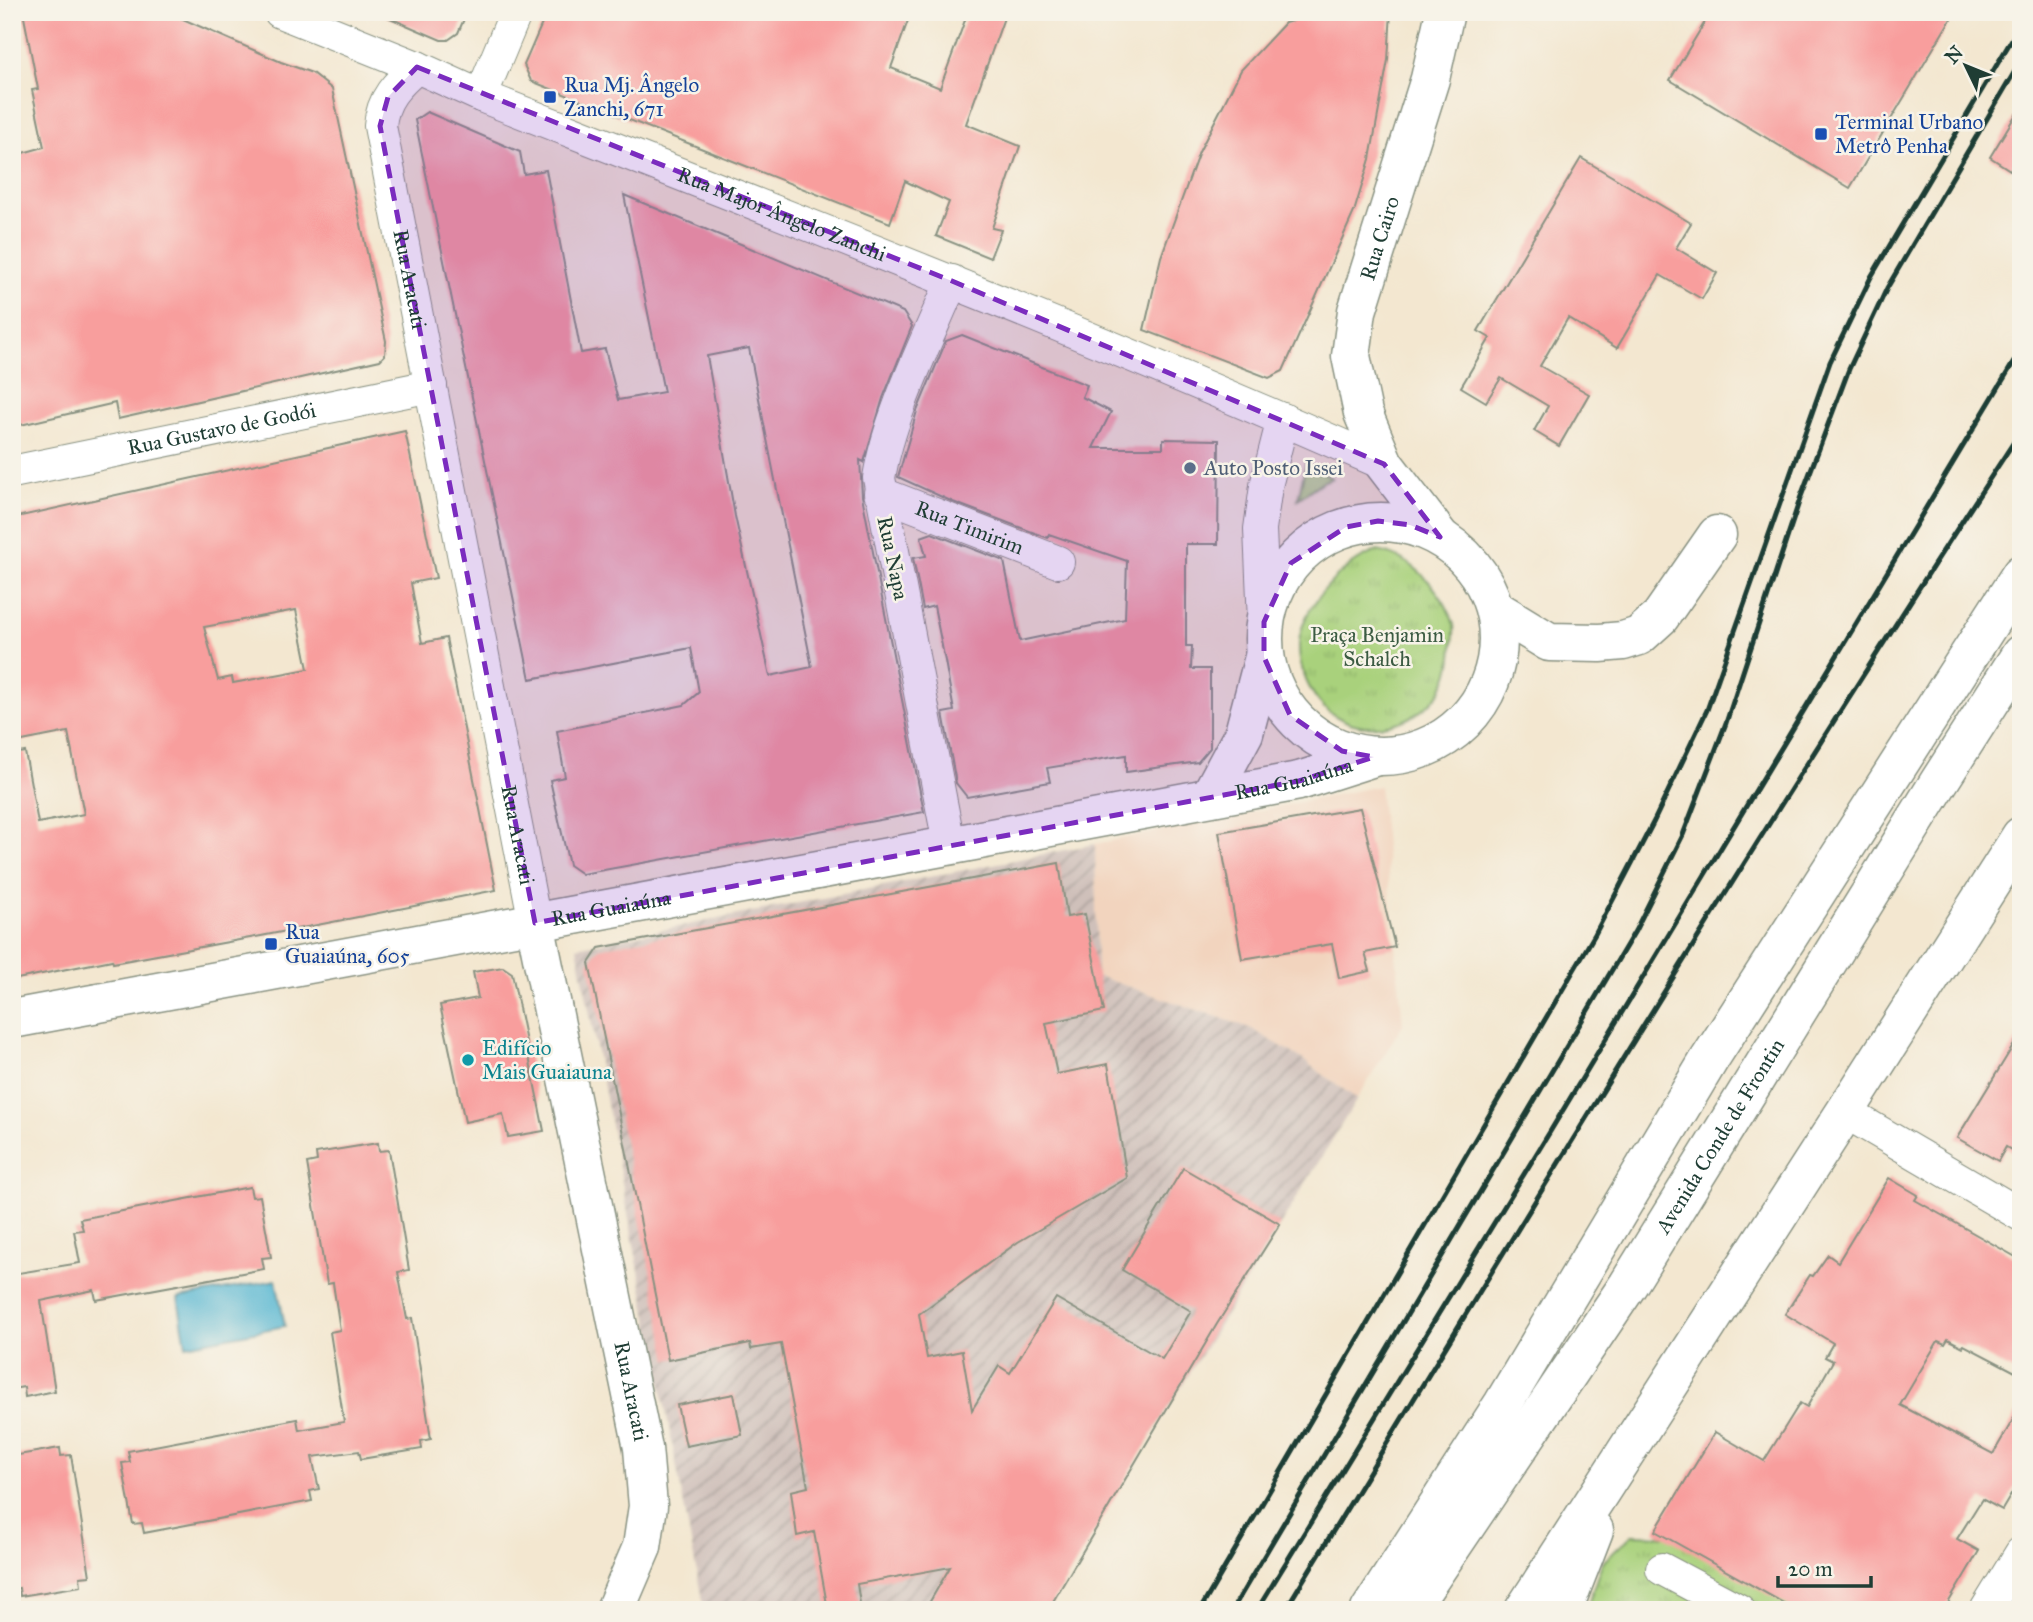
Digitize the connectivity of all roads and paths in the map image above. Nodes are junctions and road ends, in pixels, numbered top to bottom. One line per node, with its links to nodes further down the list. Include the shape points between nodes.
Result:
1 (280, 12): 4 (street, Rua Major Ângelo Zanchi)
2 (516, 12): 5 (street)
3 (1445, 12): 9 (main road, Rua Cairo, via 1430,79 1357,311 1352,356 1358,390)
4 (416, 67): 5 (street, Rua Major Ângelo Zanchi); 7 (street, Rua Aracati, via 388,97 380,127)
5 (481, 96): 6 (street, Rua Major Ângelo Zanchi)
6 (952, 281): 8 (street, Rua Major Ângelo Zanchi); 11 (street, Rua Napa, via 882,456)
7 (431, 386): 10 (street, Rua Gustavo de Godói); 23 (street, Rua Aracati)
8 (1283, 419): 9 (street, Rua Major Ângelo Zanchi); 17 (street, via 1260,529)
9 (1384, 464): 13 (main road, Rua Major Ângelo Zanchi)
10 (12, 472)
11 (880, 493): 14 (street, Rua Timirim); 22 (street, Rua Napa)
12 (1717, 534): 16 (main road, via 1660,617 1639,636 1600,643 1549,642)
13 (1440, 537): 16 (main road, via 1465,556 1483,580); 17 (main road, via 1410,525 1378,522 1346,527 1316,542 1291,563 1274,591)
14 (1059, 562)
15 (2021, 574): 31 (main road, via 1709,1060 1503,1405)
16 (1495, 609): 19 (main road, via 1498,640 1494,668 1481,701 1468,717 1435,744 1405,754)
17 (1264, 640): 19 (main road, via 1273,688 1290,715 1314,737 1342,751); 20 (main road, Rua Guaiaúna, via 1244,733)
18 (2021, 654): 32 (main road, Avenida Conde de Frontin, via 1628,1285)
19 (1374, 757): 20 (main road, Rua Guaiaúna, via 1299,781)
20 (1210, 796): 22 (main road, Rua Guaiaúna)
21 (2021, 836): 25 (main road)
22 (949, 844): 23 (main road, Rua Guaiaúna)
23 (535, 923): 24 (main road, Rua Guaiaúna); 30 (main road, Rua Aracati, via 643,1448 648,1506 642,1547)
24 (12, 1019)
25 (1845, 1112): 26 (street); 27 (main road)
26 (2021, 1215)
27 (1620, 1458): 33 (main road); 34 (main road)
28 (2021, 1553): 36 (street)
29 (1662, 1569): 35 (street)
30 (617, 1607)
31 (1370, 1610)
32 (1409, 1610)
33 (1524, 1610)
34 (1563, 1610)
35 (1739, 1610)
36 (1986, 1610)

